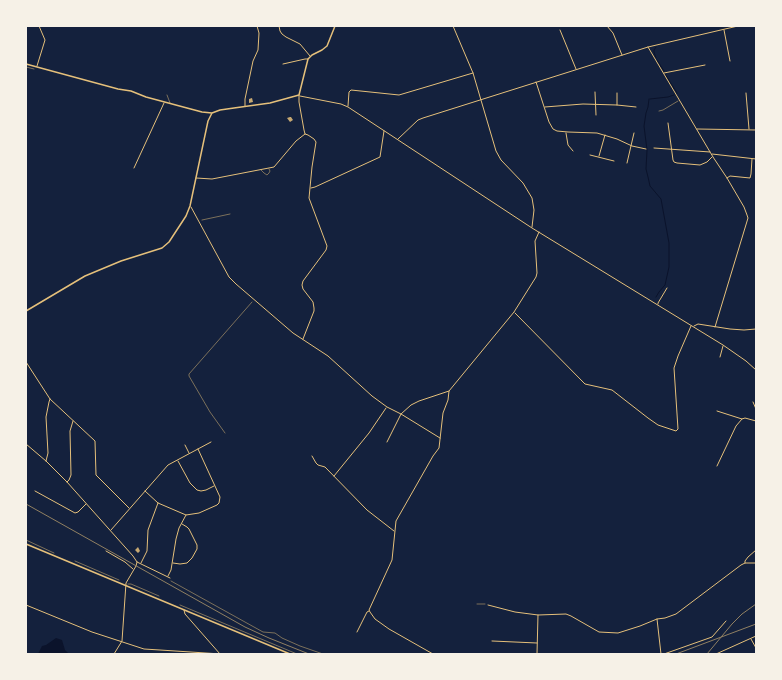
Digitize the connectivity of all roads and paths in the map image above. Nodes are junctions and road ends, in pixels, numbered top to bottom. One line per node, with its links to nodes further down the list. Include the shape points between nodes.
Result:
1 (39, 26): 18 (street, via 45,40)
2 (257, 26): 34 (street, via 258,50 253,61)
3 (279, 26): 12 (street, via 282,34 300,44)
4 (335, 26): 12 (main road, via 327,46)
5 (453, 26): 20 (street)
6 (607, 26): 11 (street, via 613,33)
7 (738, 26): 9 (street)
8 (560, 30): 19 (street)
9 (724, 30): 10 (street); 14 (street)
10 (648, 47): 11 (street); 21 (street)
11 (622, 55): 19 (street)
12 (310, 57): 13 (main road)
13 (308, 59): 16 (street); 27 (main road)
14 (730, 61)
15 (26, 64): 18 (main road)
16 (283, 64)
17 (705, 65): 21 (street)
18 (37, 67): 30 (main road)
19 (576, 70): 22 (street)
20 (473, 73): 28 (street); 35 (street, via 399,95 350,90)
21 (663, 73): 29 (street)
22 (536, 82): 28 (street); 36 (street)
23 (595, 92): 32 (street)
24 (617, 93): 33 (street)
25 (746, 93): 43 (street)
26 (167, 94): 31 (lane)
27 (299, 95): 34 (main road, via 270,103); 35 (street); 48 (street)
28 (481, 100): 50 (street, via 418,120); 73 (street, via 496,151 532,198)
29 (680, 100): 38 (lane); 42 (street)
30 (164, 102): 31 (main road); 64 (street)
31 (171, 104): 39 (main road)
32 (595, 105): 33 (street); 36 (street); 40 (street)
33 (617, 105): 37 (street)
34 (245, 106): 39 (main road)
35 (348, 106): 45 (street)
36 (545, 107): 46 (street, via 553,129)
37 (636, 107)
38 (659, 111)
39 (212, 113): 67 (main road)
40 (596, 115)
41 (668, 123): 54 (street)
42 (697, 129): 43 (street); 56 (street)
43 (749, 130): 44 (street)
44 (756, 130)
45 (384, 131): 50 (street); 69 (street, via 380,157)
46 (566, 132): 49 (street); 55 (street, via 568,145)
47 (634, 133): 51 (street)
48 (305, 134): 65 (street, via 277,165); 69 (street, via 316,142)
49 (605, 135): 51 (street); 58 (street)
50 (398, 140): 73 (street)
51 (632, 146): 53 (street); 63 (street)
52 (654, 148): 54 (street)
53 (646, 149)
54 (671, 150): 56 (street); 59 (street, via 673,160 677,163 700,165)
55 (573, 151)
56 (711, 153): 59 (street); 60 (street)
57 (590, 155): 58 (street)
58 (599, 157): 62 (street)
59 (713, 157): 68 (street)
60 (752, 159): 61 (street); 68 (street, via 750,178)
61 (756, 159)
62 (614, 161)
63 (627, 163)
64 (134, 168)
65 (268, 168): 66 (street); 66 (lane, via 270,171 267,175)
66 (261, 170): 67 (street, via 212,179)
67 (196, 178): 70 (main road)
68 (727, 178): 81 (street, via 748,218)
69 (310, 188): 83 (street, via 309,198 327,246 303,281 303,289 313,302 314,311)
70 (190, 206): 72 (street); 78 (main road, via 169,242 162,248 85,276)
71 (230, 214): 72 (path)
72 (198, 221): 76 (street, via 229,277)
73 (532, 228): 74 (street)
74 (539, 232): 77 (street); 79 (street, via 535,241 536,277)
75 (667, 288): 77 (street)
76 (254, 300): 83 (street); 98 (path, via 189,374)
77 (658, 305): 80 (street)
78 (26, 311)
79 (514, 312): 80 (street, via 585,384 612,390 658,425 676,431 678,429 674,368); 88 (street)
80 (692, 326): 81 (street, via 698,324); 84 (street)
81 (715, 327): 82 (street)
82 (756, 329)
83 (303, 340): 91 (street, via 328,356)
84 (723, 345): 85 (street); 87 (street)
85 (720, 357)
86 (26, 362): 89 (street)
87 (756, 370)
88 (449, 391): 94 (street, via 419,401); 99 (street, via 443,413)
89 (50, 399): 96 (street); 108 (street, via 46,417)
90 (753, 402): 92 (street)
91 (387, 407): 94 (street); 110 (street)
92 (756, 409)
93 (717, 411): 95 (street)
94 (401, 414): 99 (street); 101 (street)
95 (742, 419): 97 (street); 109 (street, via 736,426)
96 (73, 420): 111 (street, via 70,431 71,475); 117 (street, via 95,441 96,475)
97 (756, 421)
98 (225, 433)
99 (441, 439): 121 (street, via 439,448 396,521)
100 (211, 442): 104 (street)
101 (388, 442)
102 (26, 444): 108 (street)
103 (185, 445): 105 (street)
104 (198, 449): 105 (street); 112 (street)
105 (189, 454): 107 (street)
106 (312, 456): 110 (street, via 318,465 325,467)
107 (178, 460): 112 (street, via 190,483 197,490 206,490); 114 (street, via 168,465)
108 (46, 461): 111 (street)
109 (717, 466)
110 (334, 476): 121 (street, via 367,510)
111 (67, 482): 116 (street)
112 (214, 486): 118 (street, via 220,503 199,513)
113 (35, 491): 116 (street, via 75,513)
114 (145, 491): 115 (street); 117 (street)
115 (158, 503): 118 (street); 129 (street, via 148,530 144,558)
116 (86, 504): 120 (street)
117 (129, 508): 120 (street)
118 (186, 515): 119 (street)
119 (181, 524): 130 (street); 130 (street, via 189,529 197,549 187,563)
120 (110, 530): 128 (street)
121 (395, 532): 143 (street, via 392,560)
122 (26, 540): 126 (path)
123 (26, 544): 136 (main road)
124 (756, 550): 131 (street)
125 (106, 551): 133 (street)
126 (58, 555)
127 (72, 560): 136 (path)
128 (137, 562): 129 (street); 133 (street)
129 (140, 563): 134 (street)
130 (172, 563): 134 (street)
131 (745, 563): 132 (street); 145 (street, via 676,614)
132 (756, 563)
133 (134, 569): 136 (street)
134 (167, 578): 135 (street); 160 (path, via 263,632 276,633 282,638)
135 (170, 578)
136 (126, 584): 137 (path); 142 (main road); 150 (street)
137 (160, 597)
138 (178, 604): 159 (path)
139 (477, 604): 141 (path)
140 (26, 605): 150 (street, via 92,632)
141 (488, 605): 144 (street)
142 (184, 610): 157 (street); 158 (main road)
143 (369, 611): 147 (street); 161 (street, via 389,629)
144 (538, 615): 145 (street, via 566,614 593,630 618,633); 152 (street)
145 (657, 619): 163 (street)
146 (726, 621): 164 (street, via 712,637)
147 (357, 632)
148 (756, 636): 149 (street)
149 (751, 638): 153 (street); 165 (street)
150 (122, 641): 154 (street, via 144,649); 155 (street)
151 (492, 641): 152 (street)
152 (537, 643): 162 (street)
153 (756, 648)
154 (160, 650): 156 (street); 157 (street)
155 (114, 654)
156 (159, 654)
157 (221, 654)
158 (290, 654)
159 (297, 654)
160 (323, 654)
161 (433, 654)
162 (536, 654)
163 (661, 654)
164 (664, 654)
165 (716, 654)

